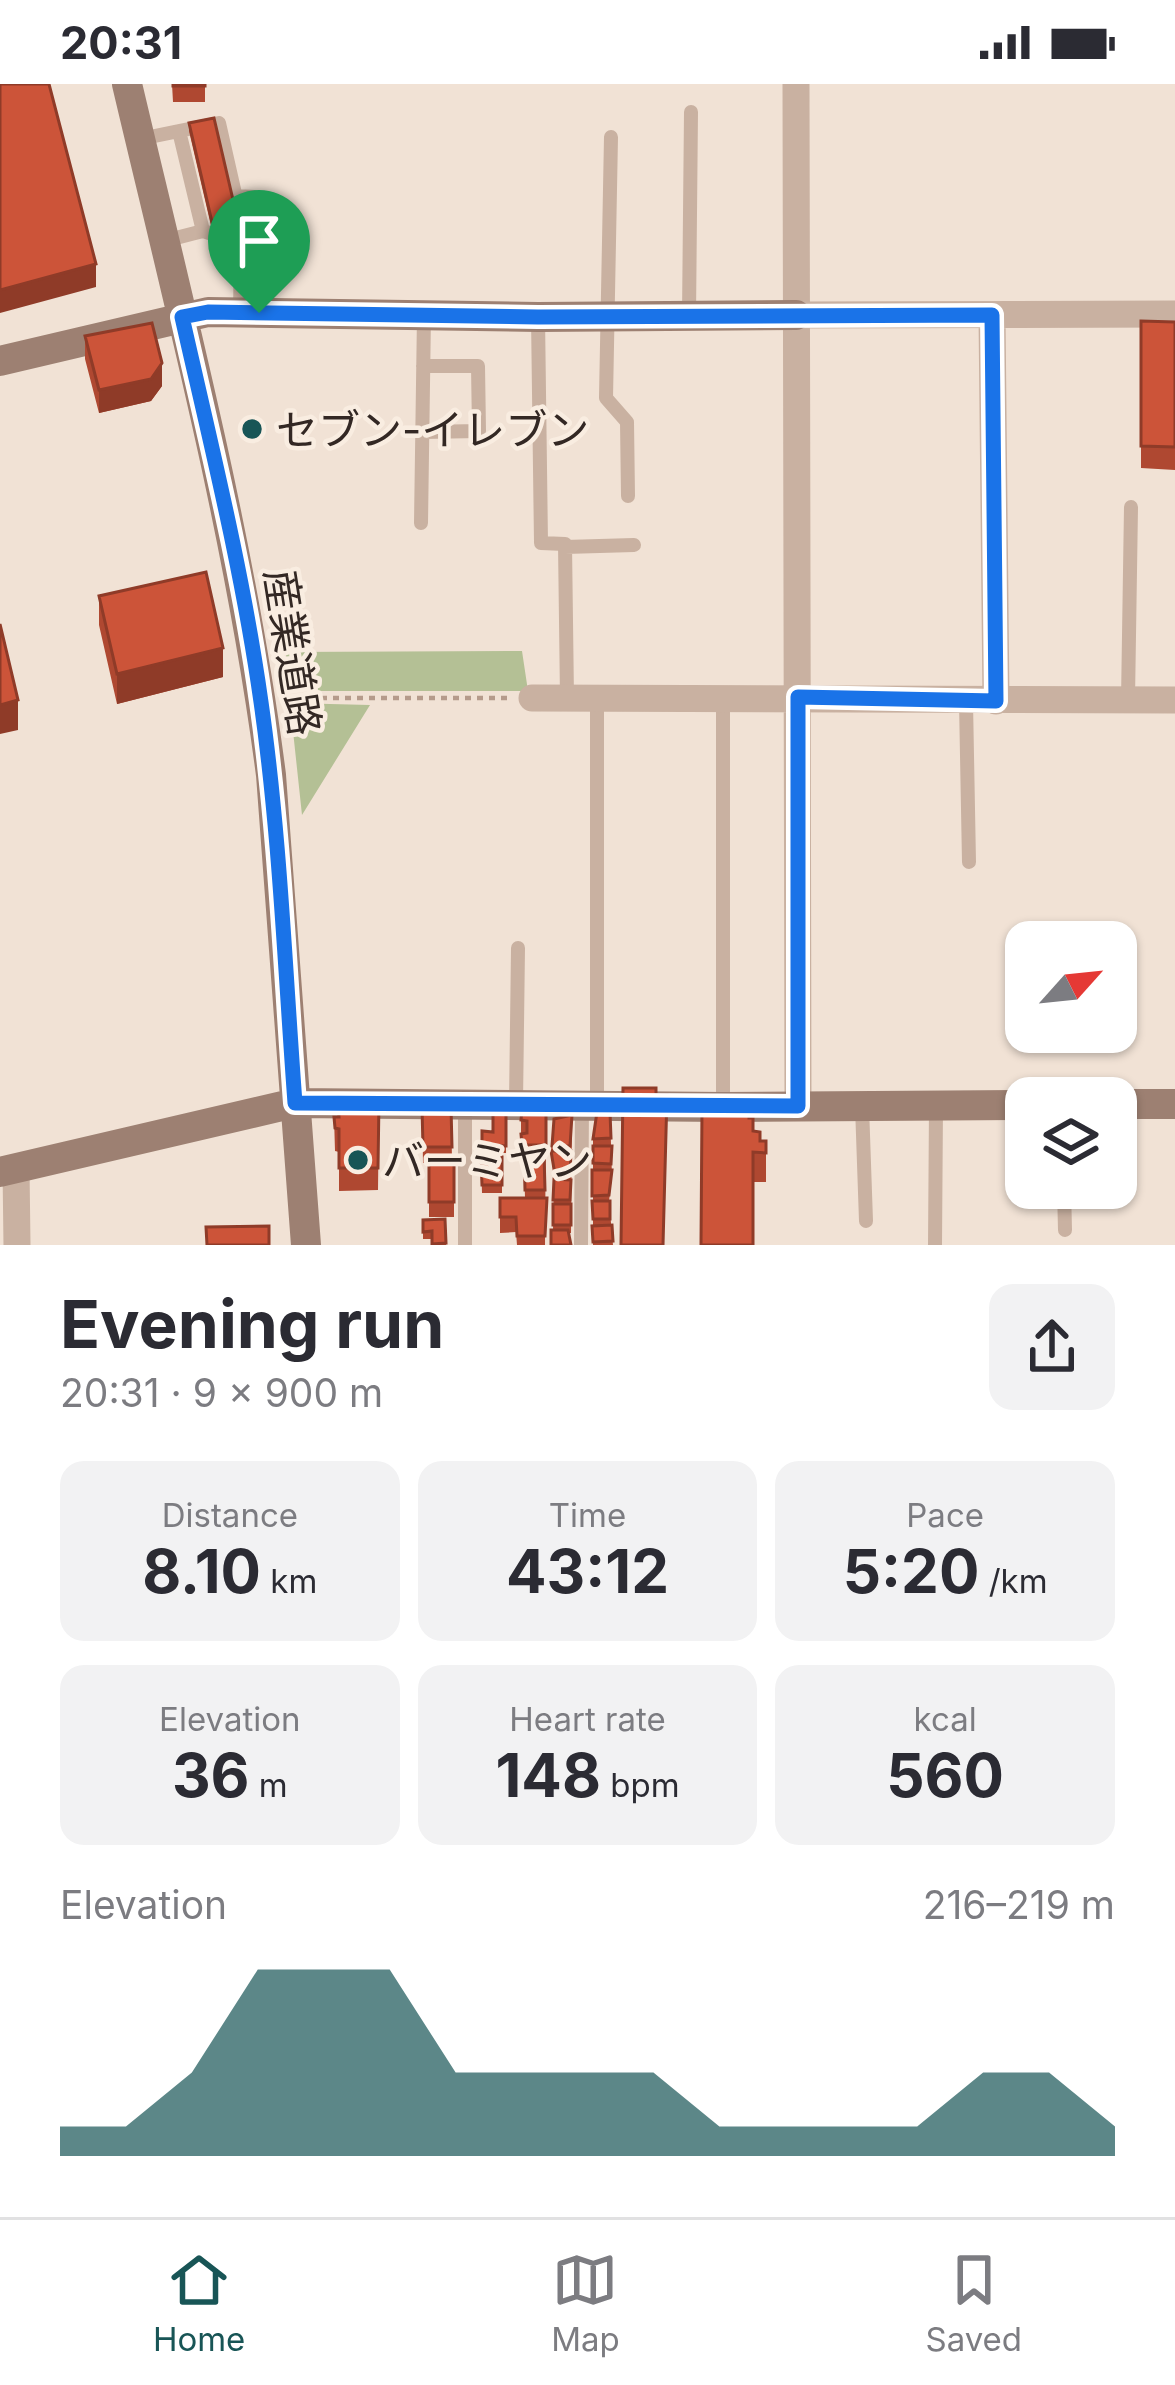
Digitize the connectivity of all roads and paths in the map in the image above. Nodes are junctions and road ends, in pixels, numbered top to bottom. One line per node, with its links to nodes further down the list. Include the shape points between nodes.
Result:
1 (127, 84): 6 (street, 産業道路)
2 (796, 84): 14 (street)
3 (691, 112): 17 (lane)
4 (179, 131): 6 (lane); 7 (lane, via 219,123); 8 (lane)
5 (611, 137): 16 (lane)
6 (140, 139): 9 (street, 産業道路)
7 (236, 196): 10 (lane); 11 (lane, via 254,196 260,222)
8 (203, 231): 9 (lane); 10 (lane)
9 (164, 241): 18 (street, 産業道路)
10 (241, 243): 11 (lane)
11 (249, 312): 13 (street); 18 (street)
12 (1175, 314): 15 (street)
13 (424, 315): 19 (street); 21 (lane)
14 (796, 315): 15 (street); 17 (street); 28 (street)
15 (992, 315): 36 (street)
16 (607, 316): 17 (street); 19 (street); 23 (lane, via 606,398 627,422)
17 (689, 316)
18 (182, 317): 20 (street); 29 (street, 産業道路)
19 (538, 317): 27 (lane, via 541,543)
20 (0, 361)
21 (423, 366): 22 (lane); 22 (lane, via 478,366 479,431)
22 (423, 432): 25 (lane)
23 (628, 496)
24 (1131, 507): 34 (lane)
25 (422, 523)
26 (634, 545): 27 (lane)
27 (566, 547): 31 (lane)
28 (798, 697): 33 (street); 37 (street); 47 (street)
29 (261, 698): 30 (path); 40 (street, 産業道路)
30 (532, 698): 31 (street)
31 (567, 698): 32 (street)
32 (597, 698): 33 (street); 43 (lane)
33 (723, 698): 50 (lane)
34 (1128, 700): 35 (street); 36 (street)
35 (1175, 700)
36 (996, 701): 37 (street)
37 (966, 702): 38 (lane)
38 (969, 862)
39 (518, 948): 41 (lane)
40 (295, 1103): 42 (street); 51 (street); 56 (street, 産業道路)
41 (515, 1103): 42 (street); 43 (street)
42 (465, 1104): 57 (lane)
43 (590, 1104): 50 (street); 58 (lane)
44 (1137, 1104): 45 (street)
45 (1175, 1104)
46 (1005, 1105): 49 (street)
47 (798, 1106): 48 (street); 50 (street)
48 (862, 1106): 49 (street); 53 (lane)
49 (936, 1106): 59 (lane)
50 (723, 1107)
51 (8, 1170): 55 (street)
52 (1064, 1209): 54 (lane)
53 (866, 1221)
54 (1065, 1230)
55 (17, 1245)
56 (306, 1245)
57 (465, 1245)
58 (581, 1245)
59 (935, 1245)

